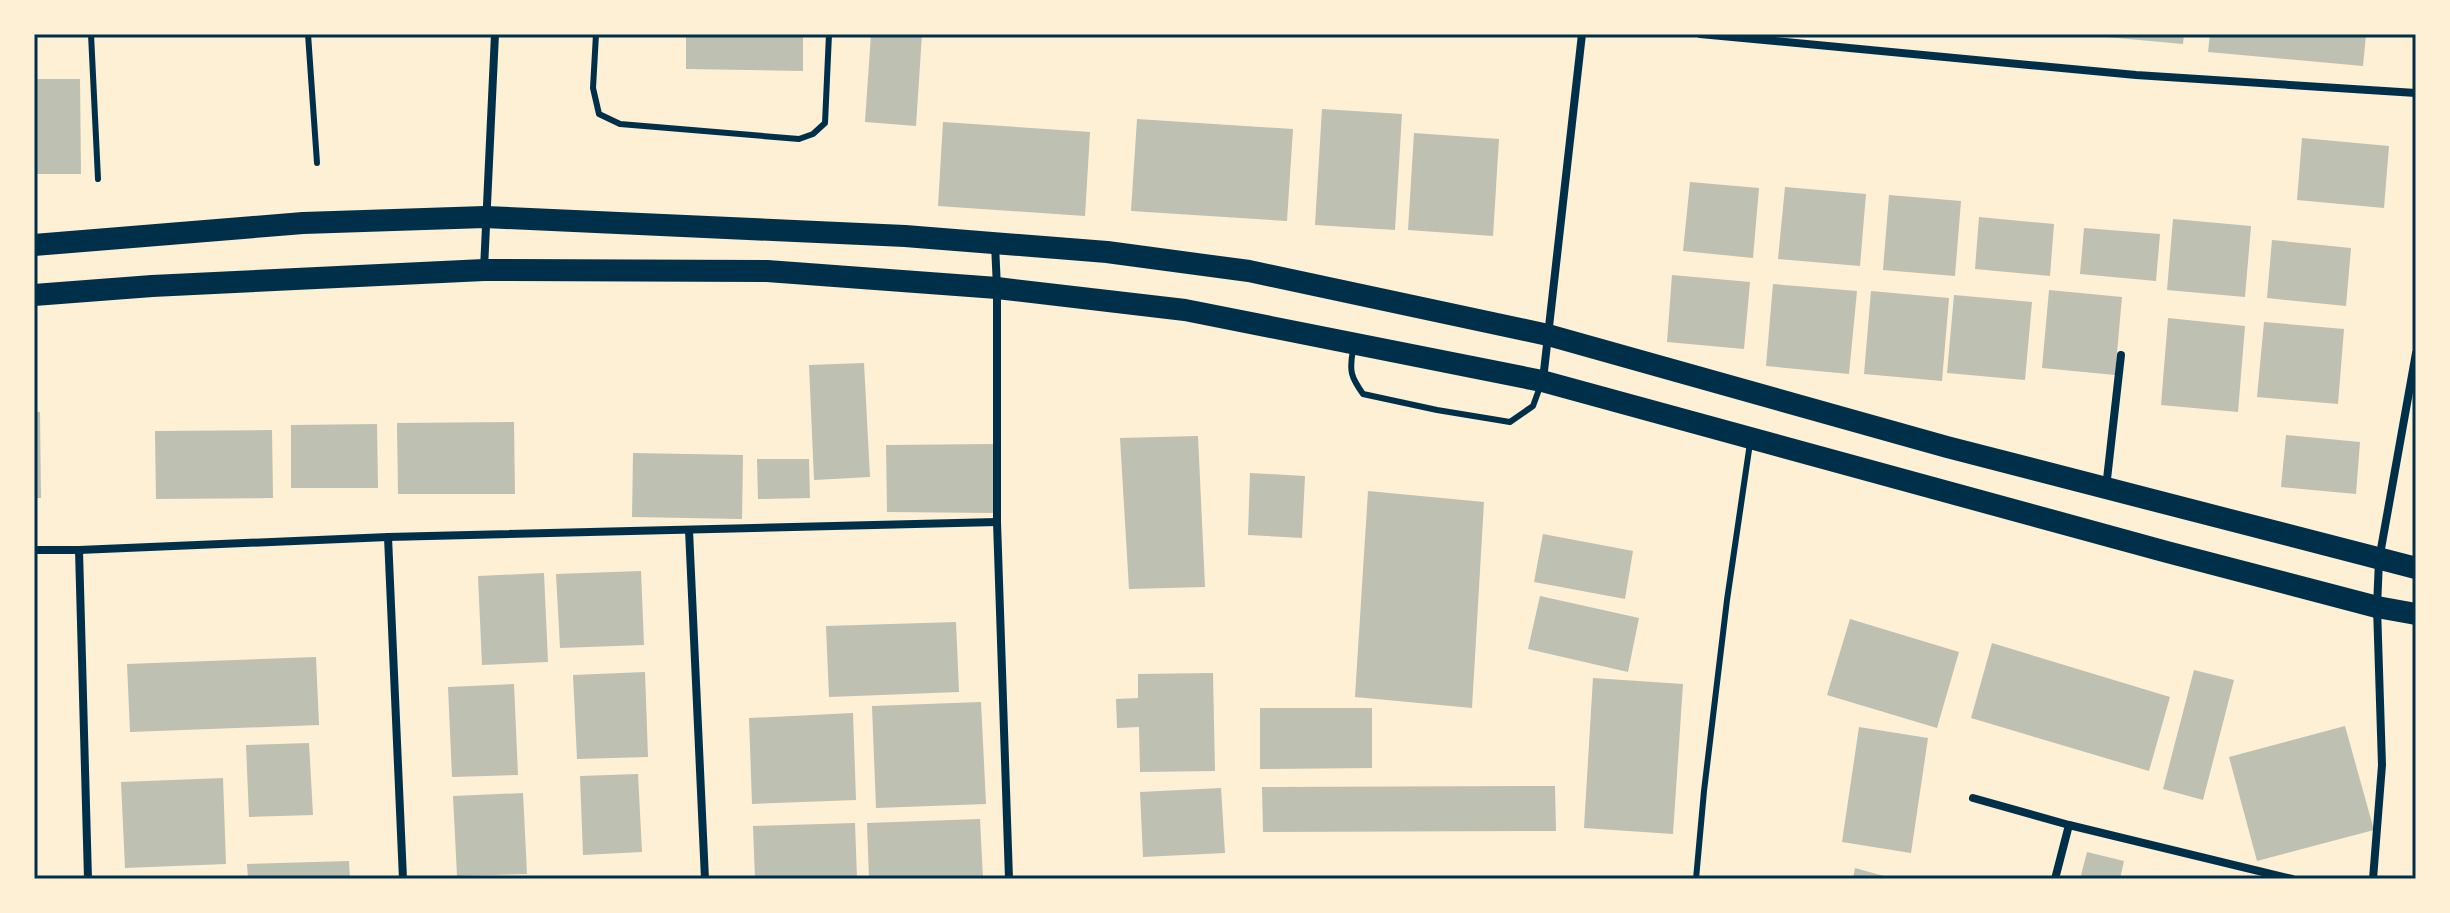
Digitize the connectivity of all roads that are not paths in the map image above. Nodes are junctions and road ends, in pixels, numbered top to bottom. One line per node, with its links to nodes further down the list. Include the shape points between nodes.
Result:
1 (91, 34): 10 (lane)
2 (308, 34): 9 (lane)
3 (495, 34): 11 (street)
4 (596, 34): 5 (lane, via 593,88 599,114 620,124 799,139 825,123)
5 (829, 34)
6 (1582, 34): 17 (street)
7 (1700, 34): 8 (street, via 2136,75)
8 (2416, 93)
9 (317, 163)
10 (98, 179)
11 (485, 217): 12 (highway); 13 (highway, via 303,223); 14 (street)
12 (995, 244): 15 (street); 17 (highway, via 1249,271)
13 (34, 245)
14 (484, 270): 15 (highway, via 767,271); 16 (highway)
15 (997, 288): 18 (highway, via 1185,310); 24 (street)
16 (34, 295)
17 (1548, 335): 21 (street); 23 (highway)
18 (1354, 344): 21 (highway); 21 (lane, via 1350,367 1363,394 1437,410 1510,422 1533,406)
19 (2416, 353): 29 (street)
20 (2121, 355): 23 (street)
21 (1542, 381): 22 (highway)
22 (1751, 439): 31 (highway); 39 (lane)
23 (2106, 489): 29 (highway)
24 (997, 522): 25 (street); 38 (street)
25 (689, 530): 26 (street); 37 (street)
26 (388, 537): 28 (street); 36 (street)
27 (34, 550): 28 (street)
28 (79, 550): 35 (street)
29 (2379, 560): 30 (highway); 31 (street)
30 (2414, 568)
31 (2377, 607): 32 (highway); 42 (street, via 2382,765)
32 (2412, 613)
33 (1973, 798): 34 (street)
34 (2069, 825): 40 (street); 41 (street)
35 (88, 879)
36 (403, 879)
37 (705, 879)
38 (1009, 879)
39 (1696, 879)
40 (2055, 879)
41 (2292, 879)
42 (2373, 879)

